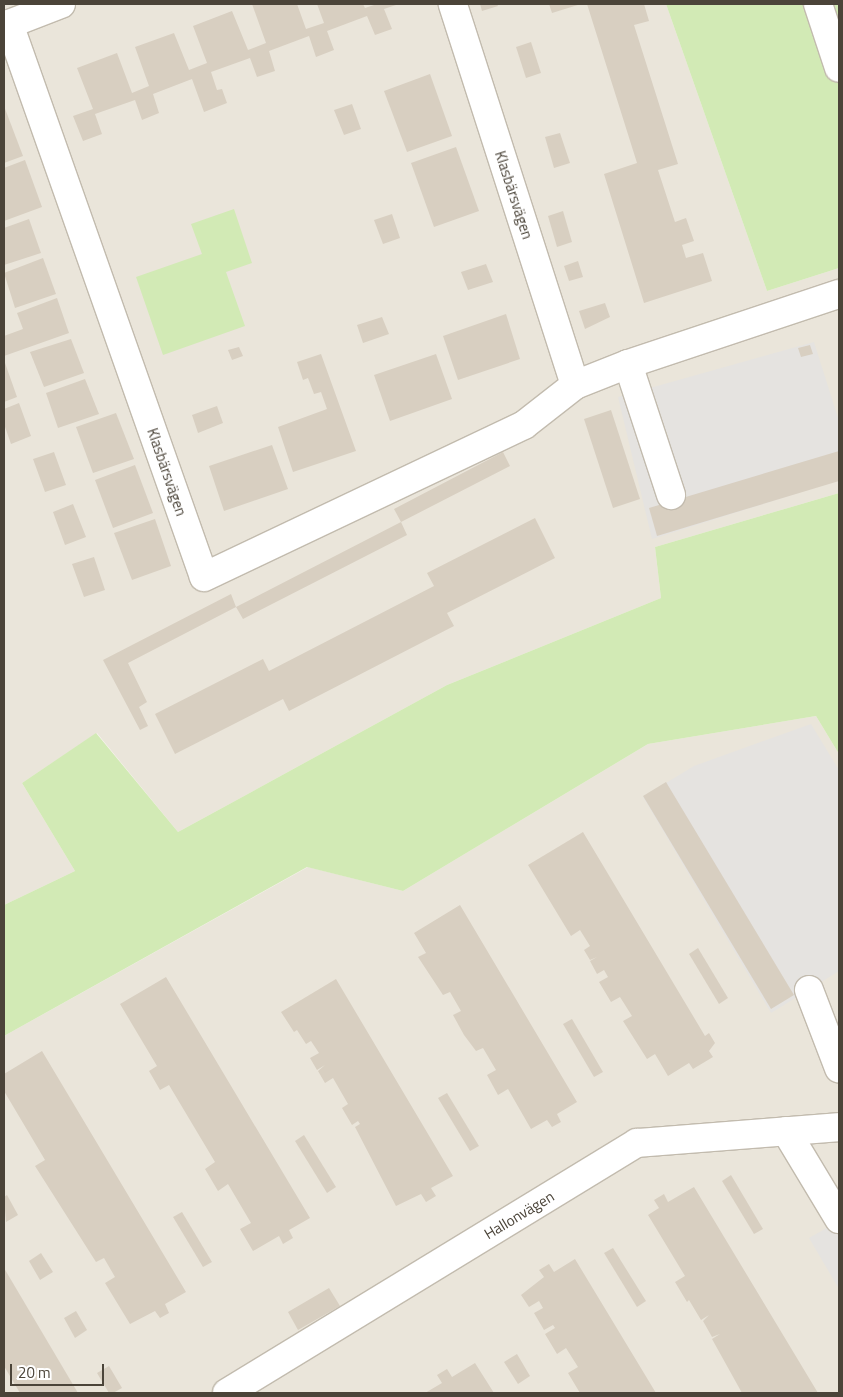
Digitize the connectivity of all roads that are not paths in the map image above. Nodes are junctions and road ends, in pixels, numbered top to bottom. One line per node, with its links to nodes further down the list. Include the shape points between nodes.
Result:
1 (61, 4): 7 (street, Klasbärsvägen, via 9,24 204,577 524,425)
2 (453, 4): 7 (street, Klasbärsvägen)
3 (818, 4): 4 (street)
4 (839, 68)
5 (839, 294): 6 (street, Klasbärsvägen)
6 (628, 364): 7 (street, Klasbärsvägen); 8 (street)
7 (575, 385)
8 (671, 495)
9 (809, 990): 10 (street)
10 (839, 1068)
11 (839, 1128): 12 (street, Hallonvägen)
12 (786, 1131): 13 (street); 14 (street, Hallonvägen, via 638,1143)
13 (839, 1219)
14 (228, 1393)

